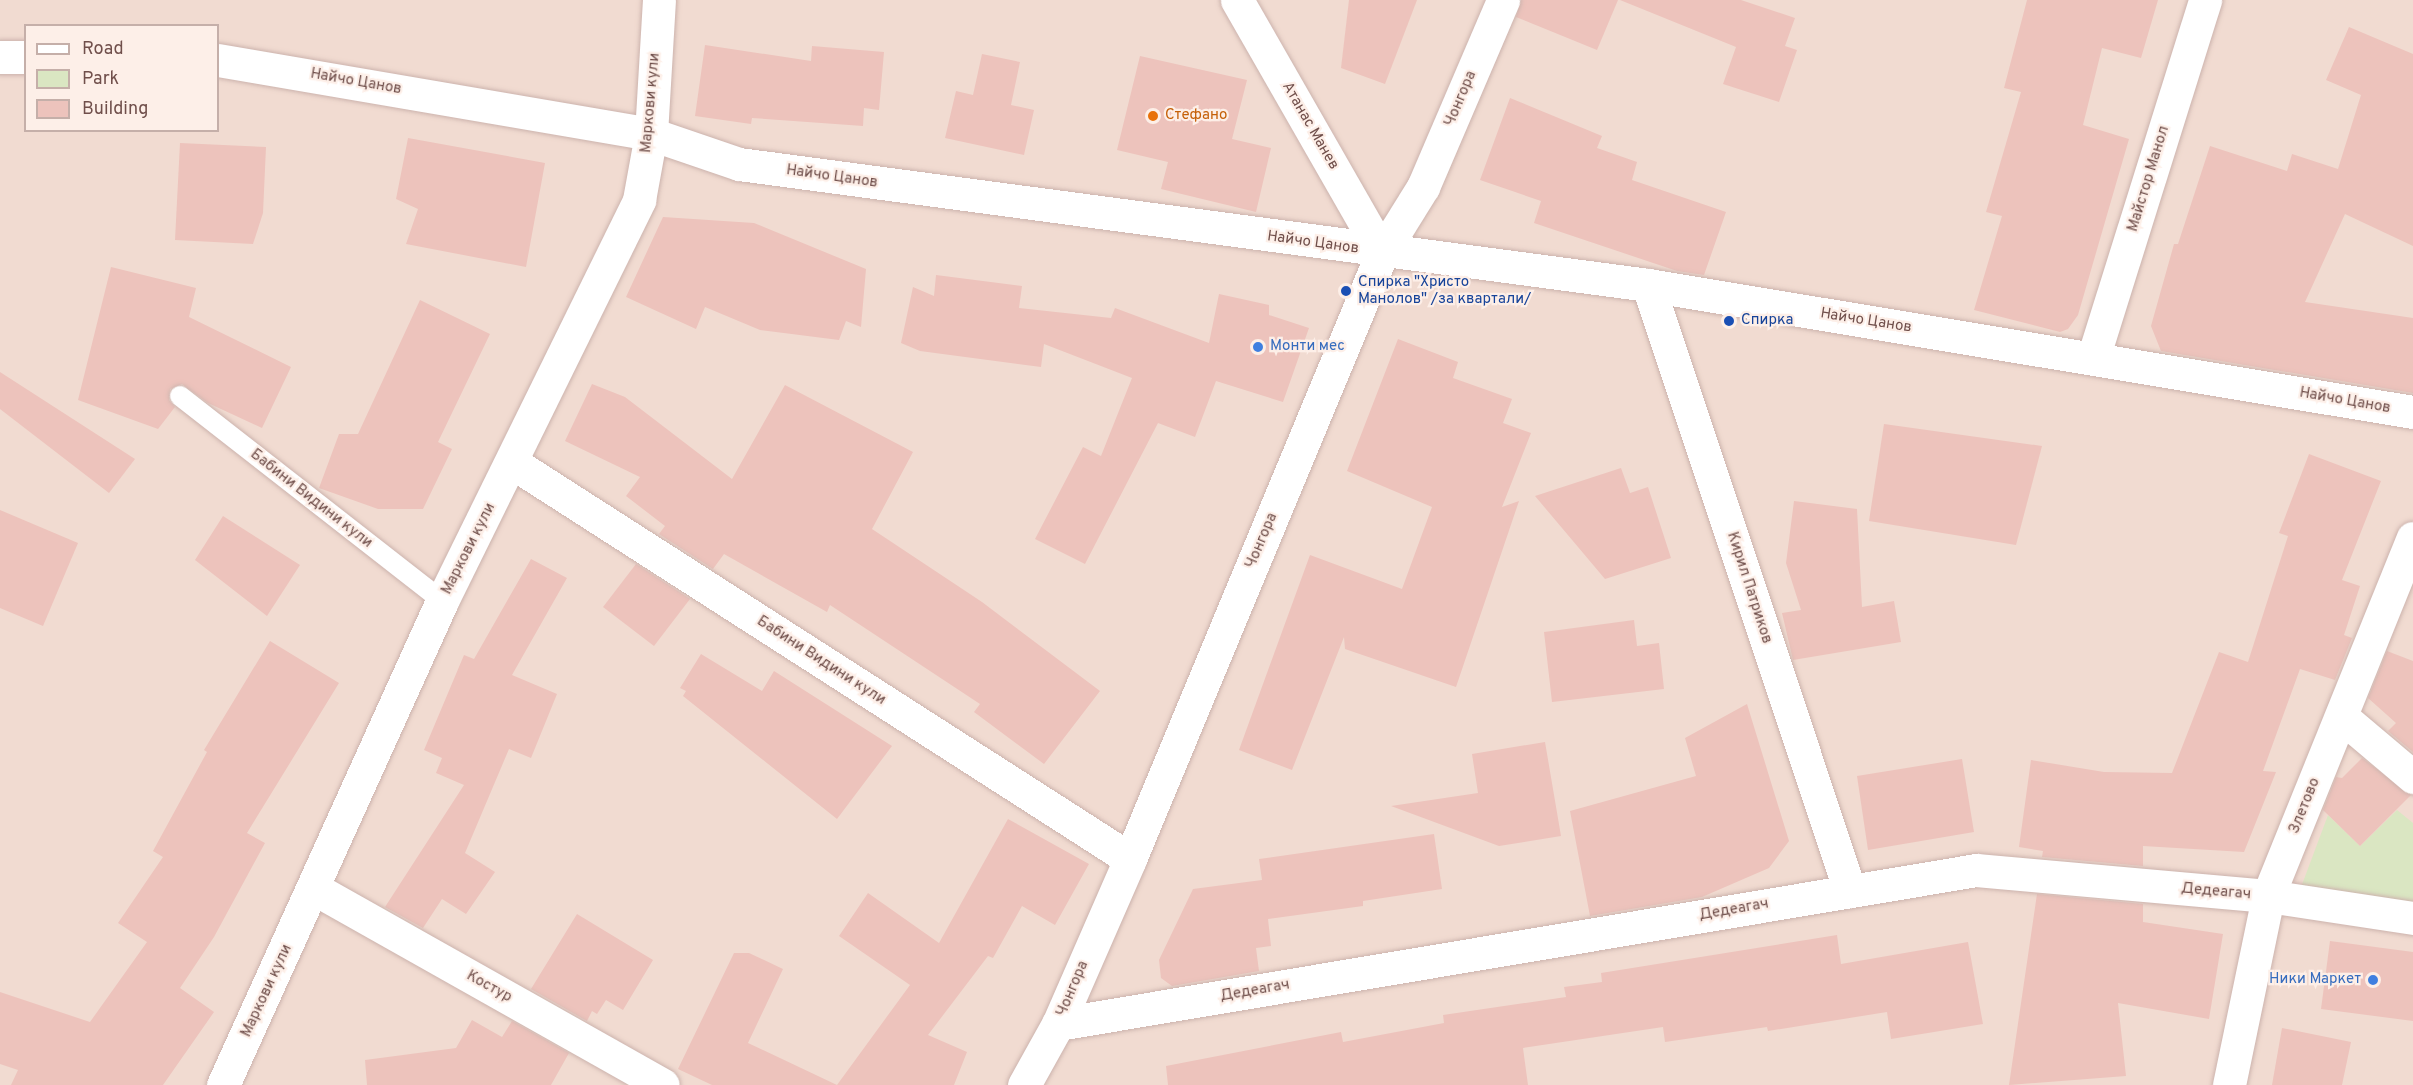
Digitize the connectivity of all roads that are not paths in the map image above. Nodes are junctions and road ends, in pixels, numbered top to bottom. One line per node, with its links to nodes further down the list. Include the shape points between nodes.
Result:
1 (659, 0): 8 (street, Маркови кули)
2 (1237, 0): 9 (street, Атанас Манев)
3 (1503, 0): 9 (street, Чонгора, via 1423,187)
4 (2205, 0): 11 (street, Майстор Манол)
5 (0, 57): 6 (street)
6 (24, 57)
7 (219, 60): 8 (street, Найчо Цанов)
8 (651, 134): 9 (street, Найчо Цанов, via 739,164); 14 (street, Маркови кули, via 639,200)
9 (1382, 253): 10 (street, Найчо Цанов); 19 (street, Чонгора)
10 (1648, 285): 11 (street, Найчо Цанов); 21 (street, Кирил Патриков)
11 (2092, 358): 13 (street, Найчо Цанов)
12 (180, 396): 16 (lane, Бабини Видини кули)
13 (2413, 412)
14 (513, 463): 16 (street, Маркови кули); 19 (street, Бабини Видини кули)
15 (2413, 538): 17 (street, Злетово)
16 (442, 601): 20 (street, Маркови кули)
17 (2342, 717): 18 (street); 22 (street, Злетово)
18 (2413, 777)
19 (1130, 859): 24 (street, Чонгора)
20 (315, 889): 25 (street, Маркови кули); 26 (street, Костур)
21 (1850, 891): 22 (street, Дедеагач, via 1976,870); 24 (street, Дедеагач)
22 (2268, 896): 23 (street, Дедеагач); 28 (street, Злетово)
23 (2413, 918)
24 (1058, 1024): 27 (street, Чонгора)
25 (223, 1085)
26 (663, 1085)
27 (1024, 1085)
28 (2229, 1085)

